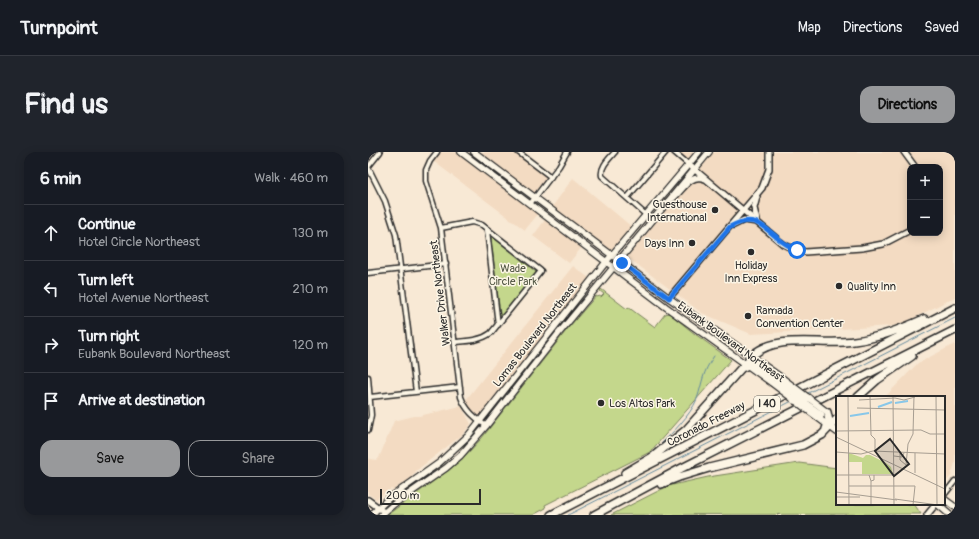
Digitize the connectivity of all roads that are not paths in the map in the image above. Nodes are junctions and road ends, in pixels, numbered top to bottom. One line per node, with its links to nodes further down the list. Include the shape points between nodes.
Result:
1 (380, 152): 17 (street)
2 (437, 152): 31 (street, Walker Drive Northeast, via 426,170 426,181)
3 (460, 152): 19 (main road, Eubank Boulevard Northeast)
4 (474, 152): 16 (main road, Eubank Boulevard Northeast)
5 (518, 152): 20 (street)
6 (567, 152): 20 (street)
7 (615, 152): 24 (street, via 601,172 604,178)
8 (666, 152): 24 (street)
9 (674, 152): 14 (street)
10 (699, 152): 14 (main road, Lomas Boulevard Northeast)
11 (709, 152): 18 (main road, Lomas Boulevard Northeast)
12 (769, 152): 22 (street, via 768,175)
13 (904, 152): 15 (street)
14 (688, 164): 18 (street); 28 (main road, Lomas Boulevard Northeast)
15 (913, 164)
16 (493, 166): 19 (main road); 23 (main road, Eubank Boulevard Northeast)
17 (368, 167): 39 (street, via 391,217)
18 (694, 169): 21 (street); 25 (main road, Lomas Boulevard Northeast)
19 (488, 172): 26 (main road, Eubank Boulevard Northeast)
20 (551, 176): 23 (street)
21 (709, 181): 25 (street, via 700,177 693,178); 27 (street)
22 (758, 194): 27 (street); 29 (street, via 754,208)
23 (535, 198): 26 (street); 34 (main road, Eubank Boulevard Northeast)
24 (627, 198): 28 (street)
25 (668, 201): 35 (main road, Lomas Boulevard Northeast)
26 (530, 204): 36 (main road, Eubank Boulevard Northeast)
27 (744, 210): 29 (street); 30 (street)
28 (646, 214): 34 (main road, Lomas Boulevard Northeast)
29 (758, 223): 30 (street, via 744,220); 33 (street, via 789,247 805,252 875,246)
30 (730, 227): 41 (street)
31 (441, 228): 32 (street, via 472,222 482,225); 37 (street, Walker Drive Northeast)
32 (487, 230): 47 (street); 47 (street, via 540,271)
33 (907, 232)
34 (612, 255): 35 (main road, Eubank Boulevard Northeast); 36 (main road, Lomas Boulevard Northeast)
35 (619, 260): 38 (main road, Lomas Boulevard Northeast); 41 (main road, Eubank Boulevard Northeast)
36 (606, 262): 38 (main road, Eubank Boulevard Northeast); 45 (main road, Lomas Boulevard Northeast)
37 (446, 264): 39 (street); 49 (street, Walker Drive Northeast)
38 (613, 267): 43 (main road, Eubank Boulevard Northeast); 50 (main road, Lomas Boulevard Northeast)
39 (401, 269): 40 (street); 55 (street)
40 (368, 273)
41 (669, 298): 46 (main road, Eubank Boulevard Northeast)
42 (955, 304): 51 (highway, via 896,331 872,338 833,343 783,342 768,346)
43 (666, 307): 46 (main road, via 671,304); 51 (main road, Eubank Boulevard Northeast)
44 (955, 308): 68 (highway, Coronado Freeway / I 40)
45 (559, 321): 50 (main road, via 562,326 550,340); 61 (main road, Lomas Boulevard Northeast)
46 (705, 323): 51 (main road, Eubank Boulevard Northeast)
47 (498, 325): 49 (street, via 484,338)
48 (955, 331): 56 (highway, via 892,369); 77 (highway, I 40)
49 (455, 342): 54 (street, Walker Drive Northeast)
50 (548, 348): 63 (main road, Lomas Boulevard Northeast)
51 (750, 361): 53 (highway); 68 (highway, via 674,441 654,456)
52 (368, 377): 57 (street)
53 (777, 381): 58 (highway, bridge, via 798,395); 59 (main road, Eubank Boulevard Northeast, bridge)
54 (460, 387): 55 (street); 61 (street, Walker Drive Northeast, via 464,405)
55 (416, 392): 57 (street)
56 (859, 396)
57 (370, 397): 64 (street)
58 (808, 398): 60 (main road, bridge)
59 (794, 400): 60 (highway, bridge, via 803,402)
60 (822, 414): 62 (highway)
61 (480, 421): 63 (street, Walker Drive Northeast); 73 (main road, Lomas Boulevard Northeast, via 440,463)
62 (833, 424): 77 (highway, via 817,440 679,477)
63 (486, 426): 74 (main road, Lomas Boulevard Northeast, via 460,456)
64 (368, 430)
65 (955, 481): 66 (street)
66 (945, 494)
67 (368, 500): 73 (street)
68 (579, 500): 76 (highway, Coronado Freeway / I 40)
69 (945, 500): 72 (main road)
70 (935, 505): 78 (street)
71 (937, 505): 79 (main road)
72 (955, 507)
73 (378, 508): 74 (street); 75 (main road, Lomas Boulevard Northeast)
74 (383, 513)
75 (371, 515)
76 (551, 515)
77 (595, 515)
78 (927, 515)
79 (950, 515)

